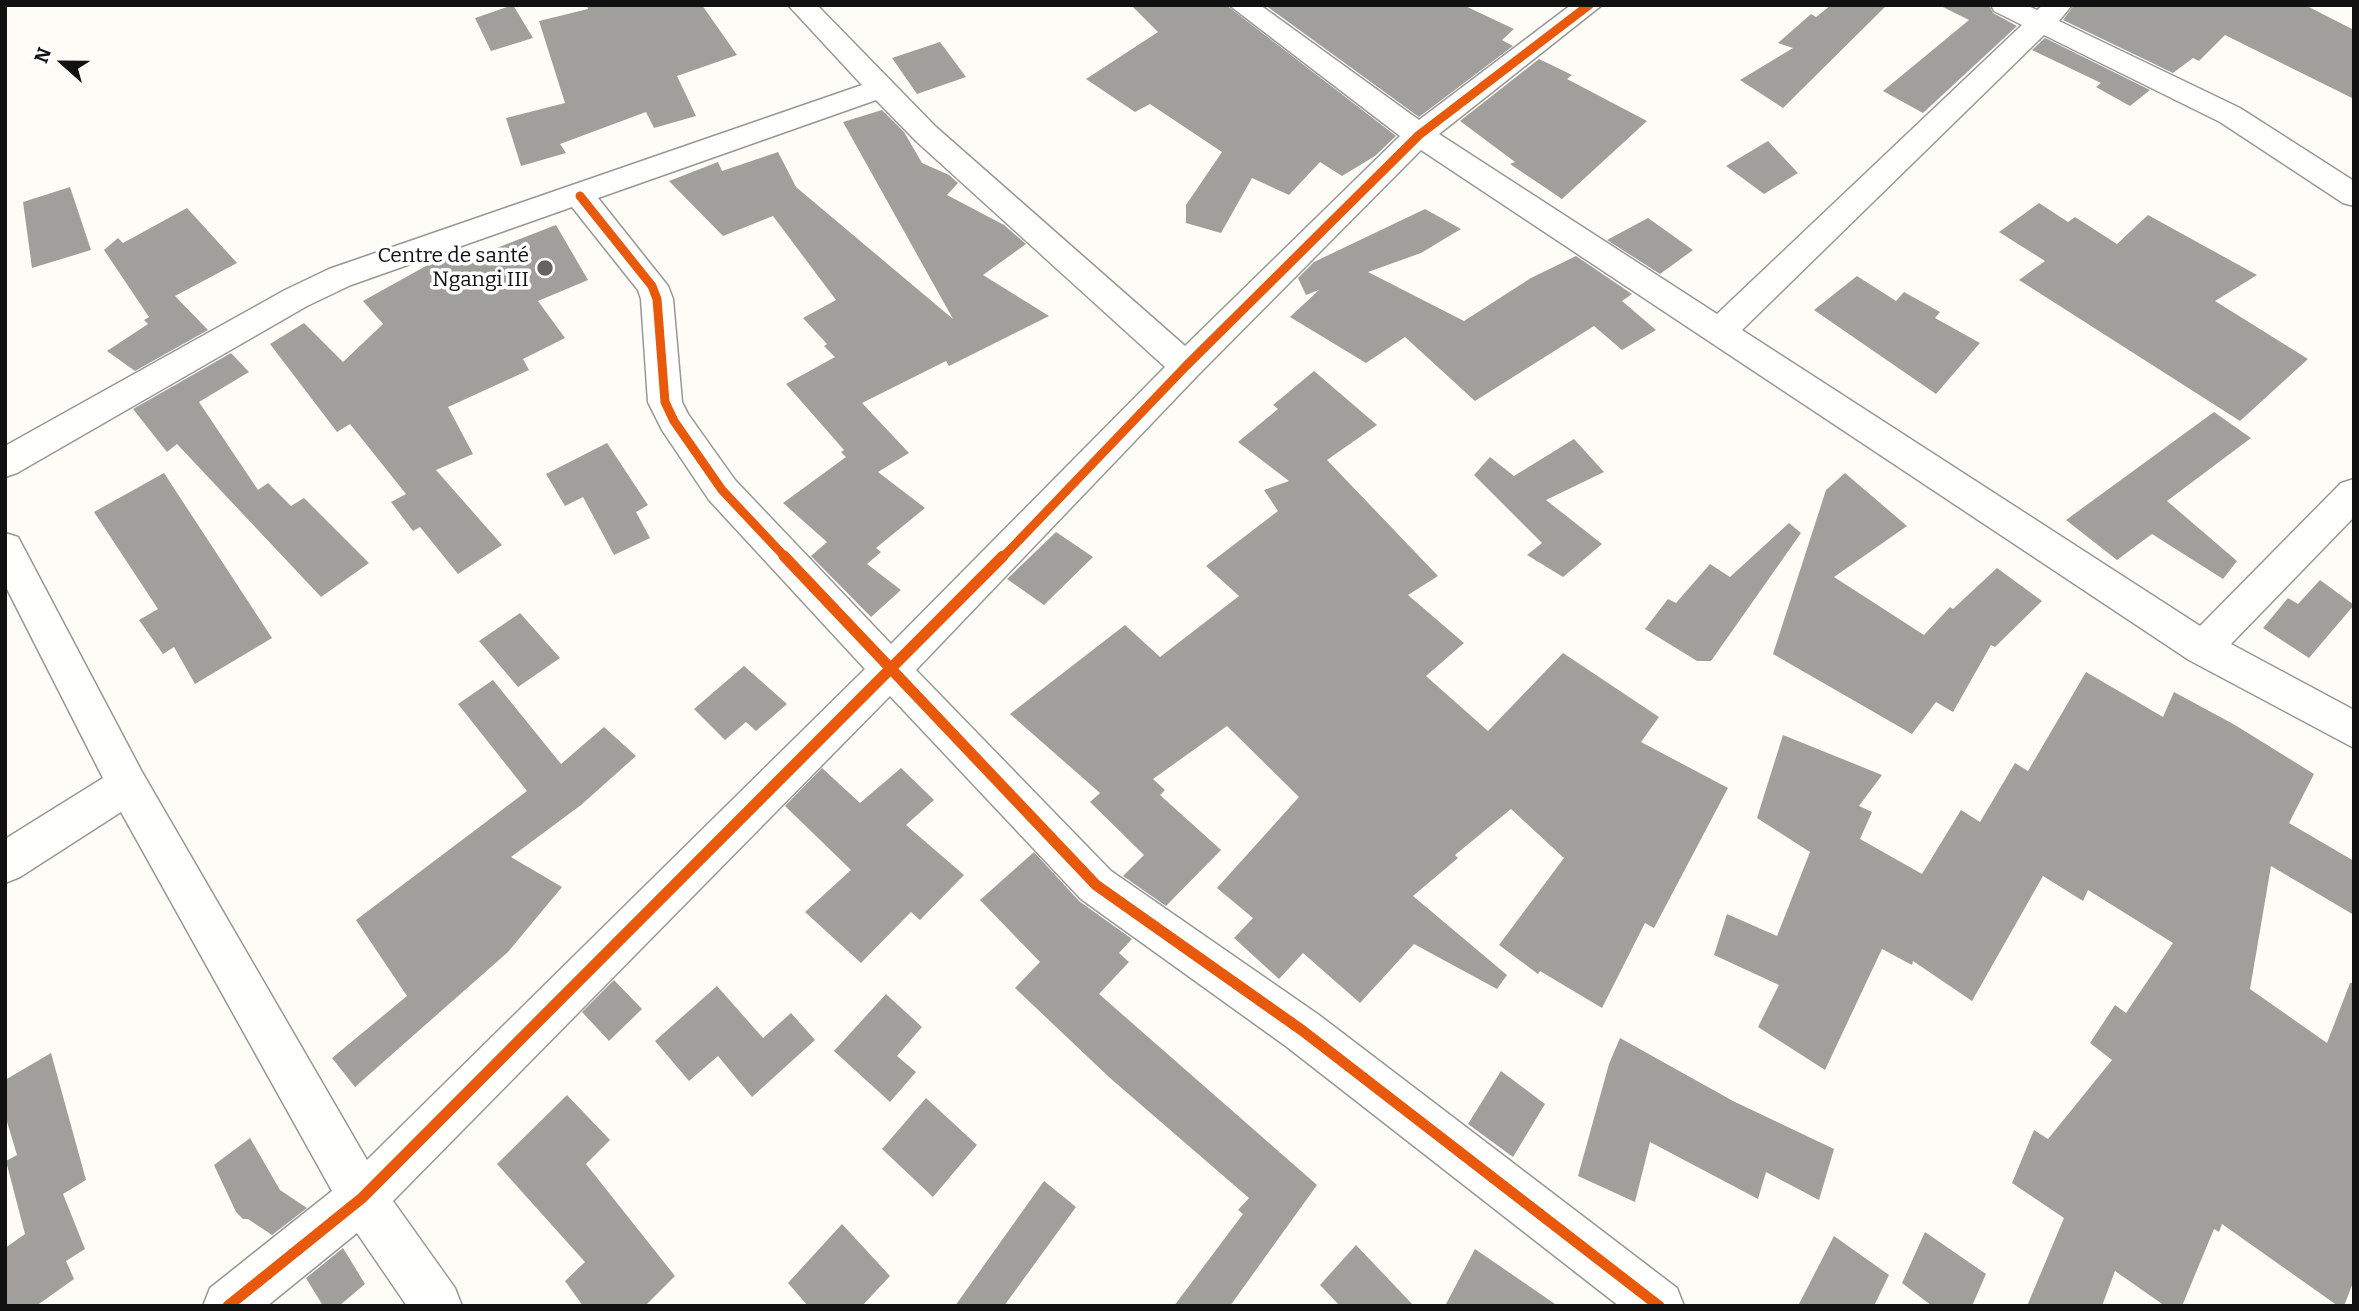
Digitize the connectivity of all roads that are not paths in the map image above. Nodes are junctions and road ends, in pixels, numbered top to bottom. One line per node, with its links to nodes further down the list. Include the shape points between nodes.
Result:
1 (801, 5): 6 (street)
2 (1242, 5): 7 (street)
3 (1589, 5): 7 (street)
4 (2004, 5): 5 (street)
5 (2049, 14): 8 (street, via 2230,116); 10 (street)
6 (881, 88): 9 (street); 11 (street, via 926,134)
7 (1419, 135): 10 (street); 11 (street)
8 (2354, 195)
9 (580, 196): 12 (street, via 340,277); 16 (street, via 652,286 657,299 665,402 674,421 722,490)
10 (1719, 332): 15 (street)
11 (1186, 366): 16 (street)
12 (5, 463)
13 (2354, 493): 15 (street)
14 (8, 558): 18 (street)
15 (2203, 648): 17 (street)
16 (891, 669): 20 (street); 23 (street, via 1096,885 1303,1031)
17 (2354, 730)
18 (128, 785): 19 (street); 20 (street)
19 (5, 863)
20 (362, 1198): 21 (street); 22 (street)
21 (228, 1306)
22 (437, 1306)
23 (1659, 1306)

